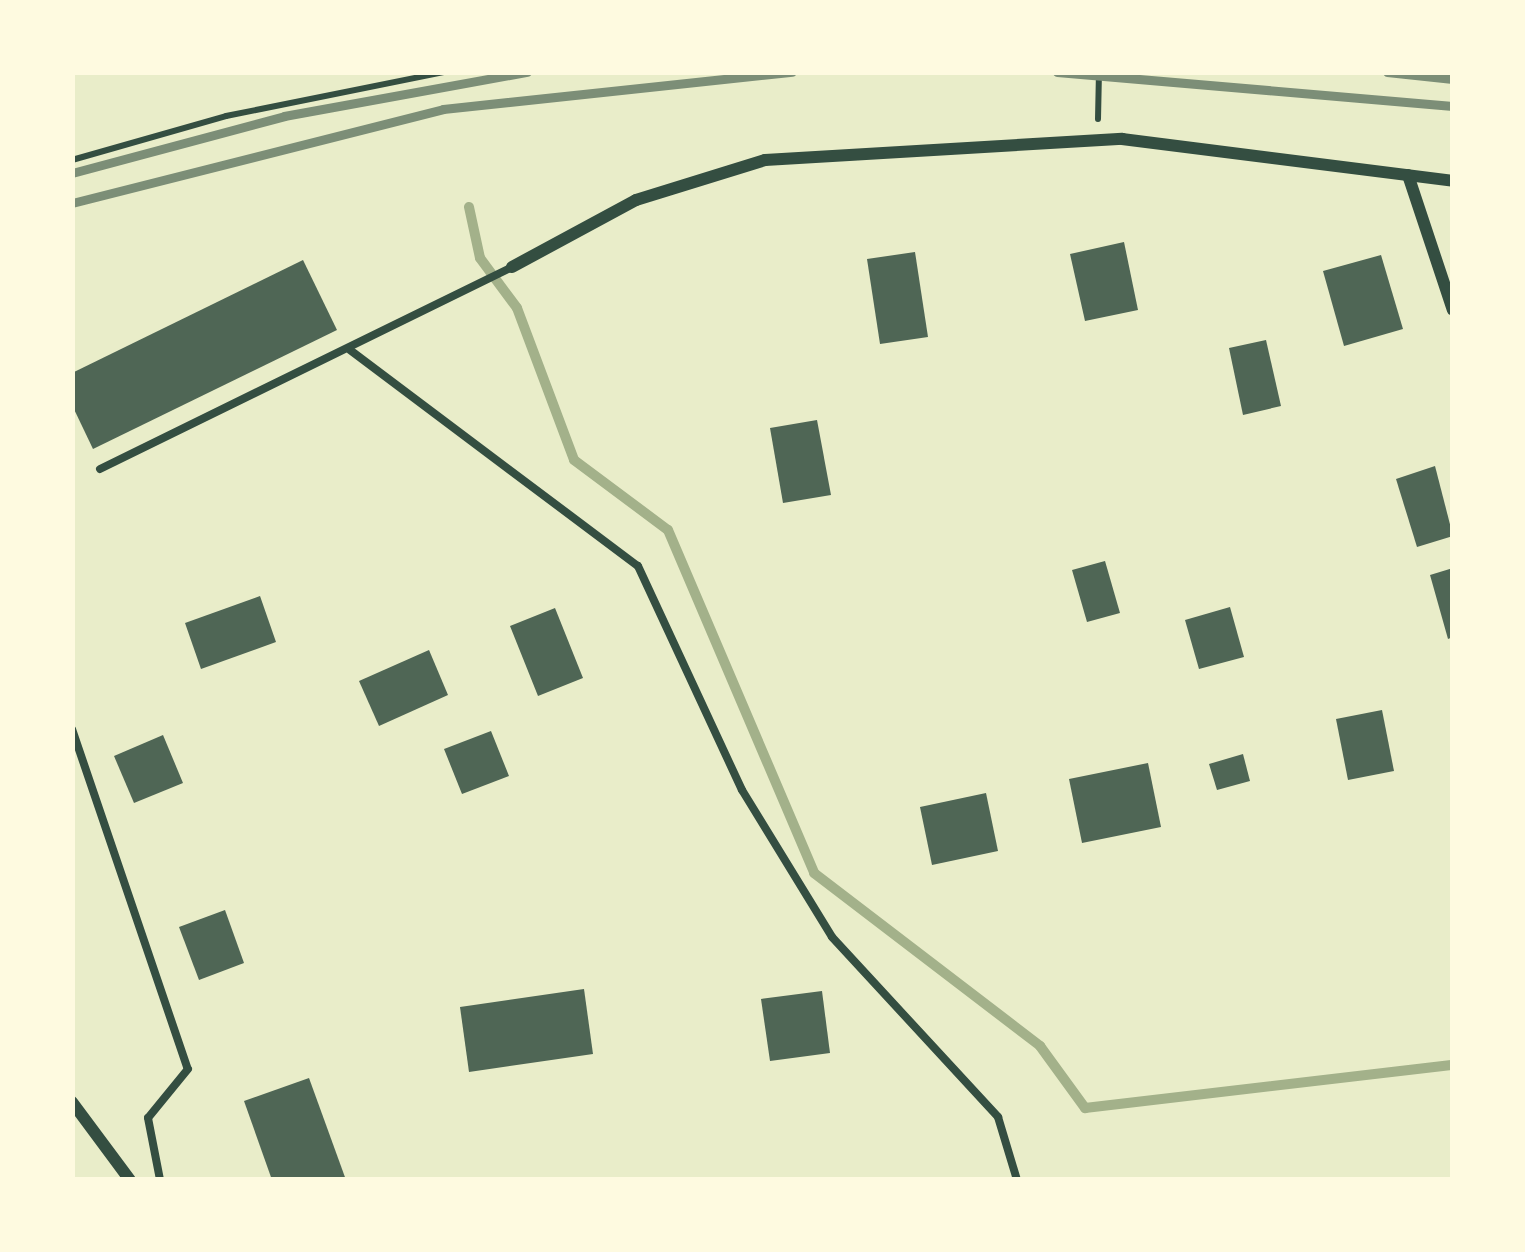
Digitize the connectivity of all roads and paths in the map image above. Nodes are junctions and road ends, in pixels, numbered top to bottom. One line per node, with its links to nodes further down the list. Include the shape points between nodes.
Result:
1 (444, 72): 4 (path, via 226,116)
2 (1099, 72): 3 (path)
3 (1097, 140): 5 (street, via 1276,154); 7 (street, via 765,160 636,200)
4 (72, 160)
5 (1408, 175): 6 (street); 8 (street)
6 (1453, 181)
7 (512, 267): 9 (lane)
8 (1453, 310)
9 (350, 350): 10 (lane); 15 (lane, via 638,566 742,790 821,919 998,1117)
10 (100, 469)
11 (72, 728): 14 (lane, via 188,1069 148,1118)
12 (72, 1102): 13 (street)
13 (130, 1180)
14 (160, 1180)
15 (1017, 1180)

